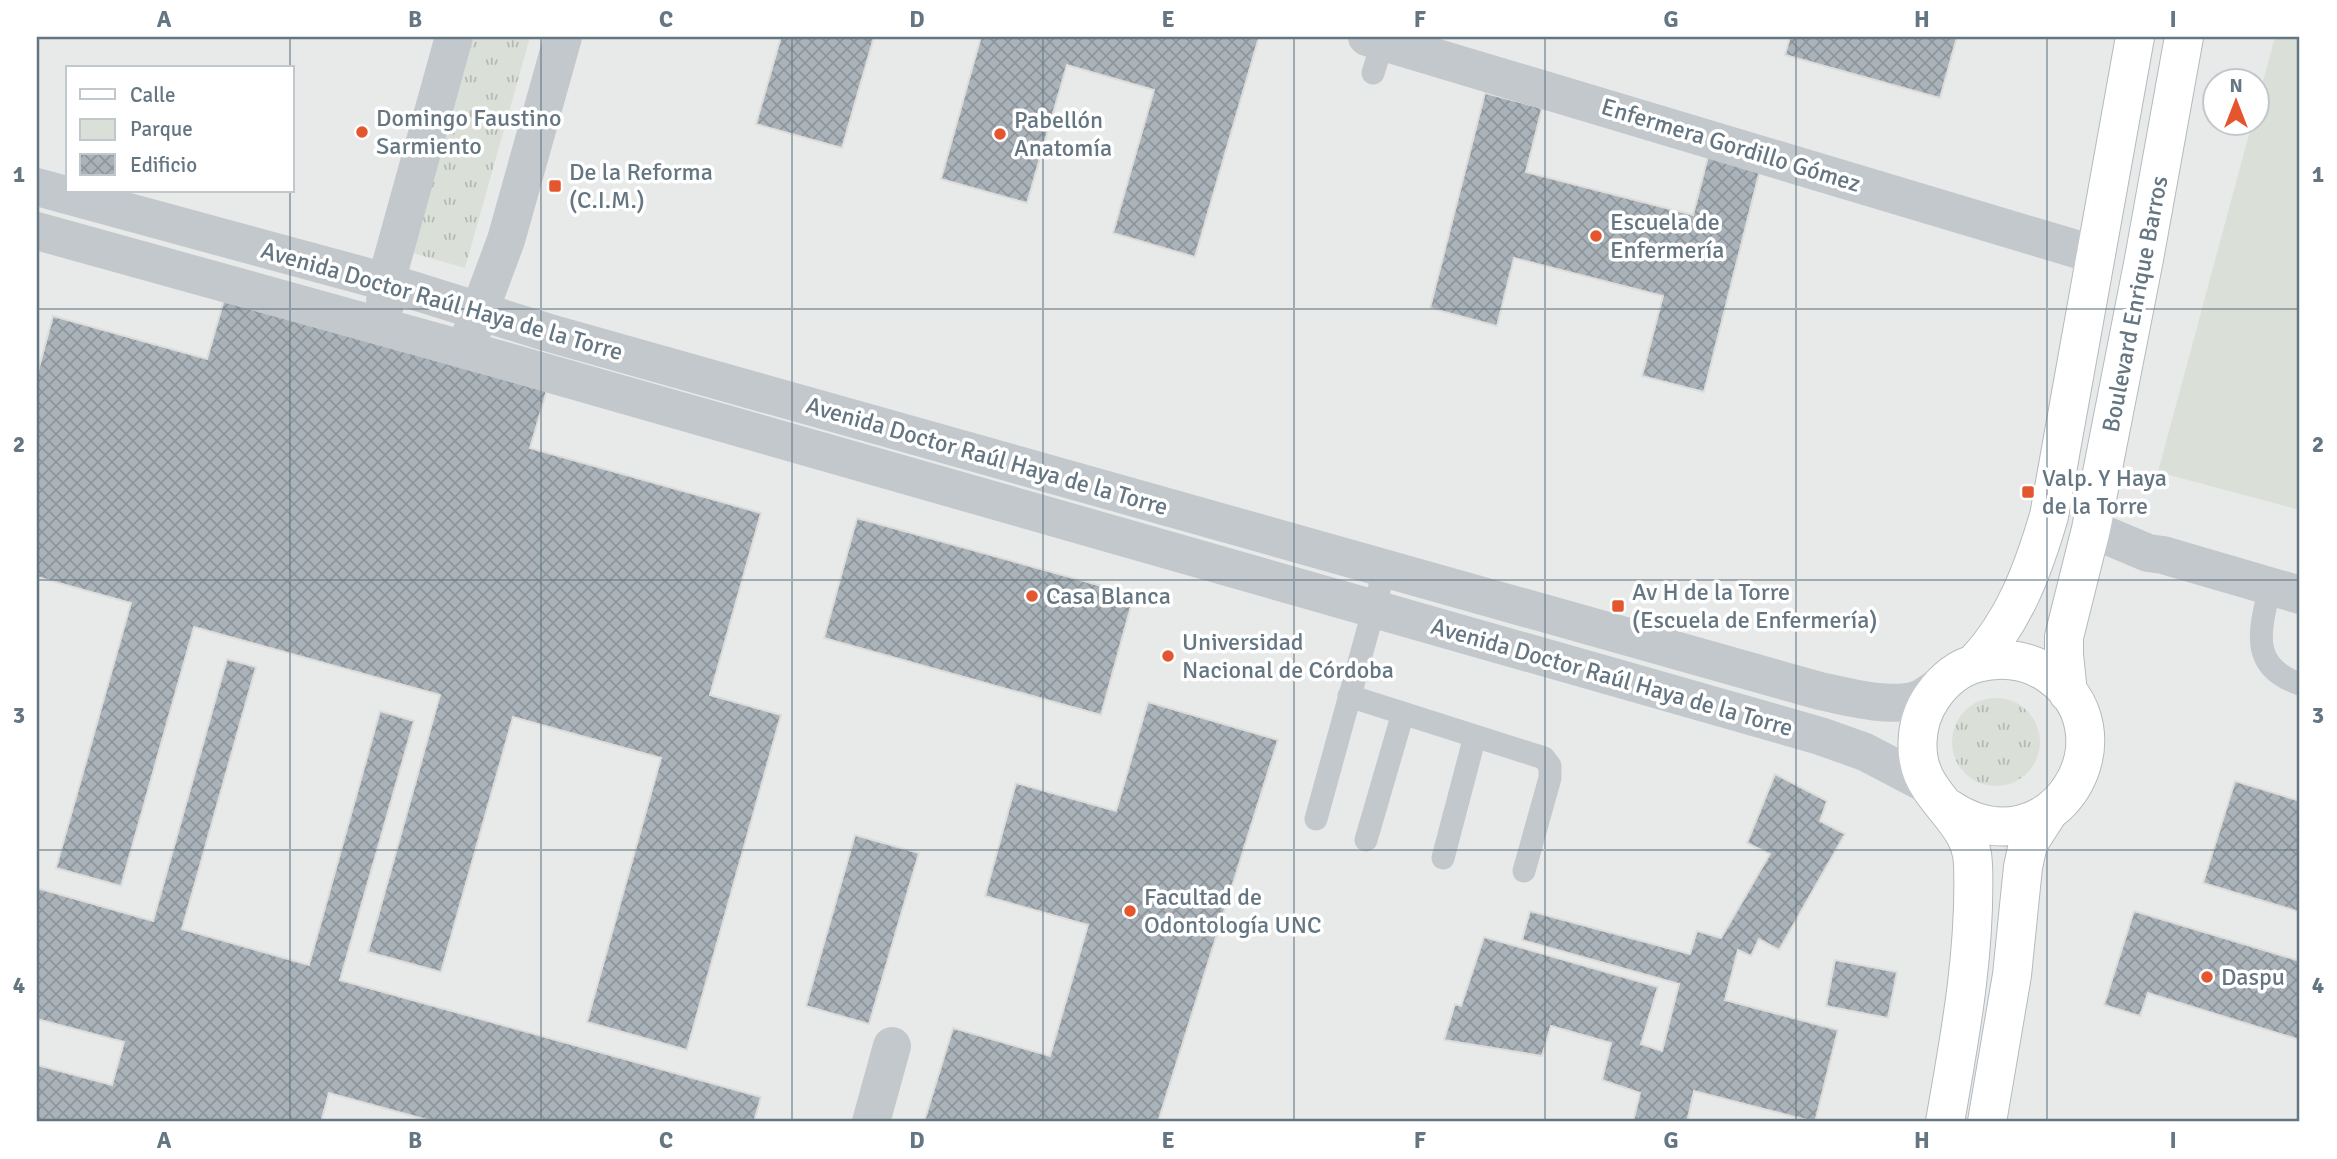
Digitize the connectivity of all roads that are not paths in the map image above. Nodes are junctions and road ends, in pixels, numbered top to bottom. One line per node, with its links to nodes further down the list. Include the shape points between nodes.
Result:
1 (454, 37): 9 (street)
2 (563, 37): 10 (street, via 506,240)
3 (2135, 37): 8 (main road, Boulevard Enrique Barros)
4 (2184, 37): 13 (main road, Boulevard Enrique Barros)
5 (1374, 50): 8 (street, Enfermera Gordillo Gómez)
6 (37, 187): 9 (street, Avenida Doctor Raúl Haya de la Torre)
7 (37, 231): 11 (street, Avenida Doctor Raúl Haya de la Torre)
8 (2096, 255): 17 (main road, Boulevard Enrique Barros, via 2049,516 2018,602 1990,648)
9 (386, 282): 10 (street, Avenida Doctor Raúl Haya de la Torre); 11 (street, via 386,310)
10 (480, 310): 12 (street, via 469,338); 14 (street, Avenida Doctor Raúl Haya de la Torre)
11 (395, 330): 12 (street, Avenida Doctor Raúl Haya de la Torre)
12 (458, 348): 16 (street, Avenida Doctor Raúl Haya de la Torre)
13 (2091, 529): 15 (street, via 2148,553); 20 (main road, Boulevard Enrique Barros, via 2064,638)
14 (1385, 568): 16 (lane); 19 (street, Avenida Doctor Raúl Haya de la Torre, via 1846,697 1909,701)
15 (2285, 591): 18 (lane, via 2259,634 2263,654 2275,670)
16 (1373, 609): 21 (lane); 24 (street, Avenida Doctor Raúl Haya de la Torre, via 1820,736 1865,752)
17 (1975, 663): 19 (main road, Boulevard Enrique Barros); 20 (main road, Boulevard Enrique Barros, via 2027,663)
18 (2300, 684)
19 (1938, 687): 24 (main road, Boulevard Enrique Barros, via 1919,724 1917,745 1920,766)
20 (2068, 693): 25 (main road, Boulevard Enrique Barros, via 2084,729 2082,767 2063,800)
21 (1349, 696): 22 (lane); 26 (lane)
22 (1403, 713): 23 (lane); 27 (lane)
23 (1475, 736): 28 (lane); 29 (lane, via 1544,758 1550,766)
24 (1938, 796): 25 (main road, Boulevard Enrique Barros, via 1962,818 1997,827); 32 (main road, Boulevard Enrique Barros, via 1968,839 1973,861 1969,975)
25 (2048, 813): 33 (main road, Boulevard Enrique Barros, via 2028,844 2023,867 2012,975)
26 (1316, 819)
27 (1366, 840)
28 (1443, 858)
29 (1524, 871)
30 (892, 1046): 31 (street)
31 (871, 1122)
32 (1945, 1122)
33 (1987, 1122)

